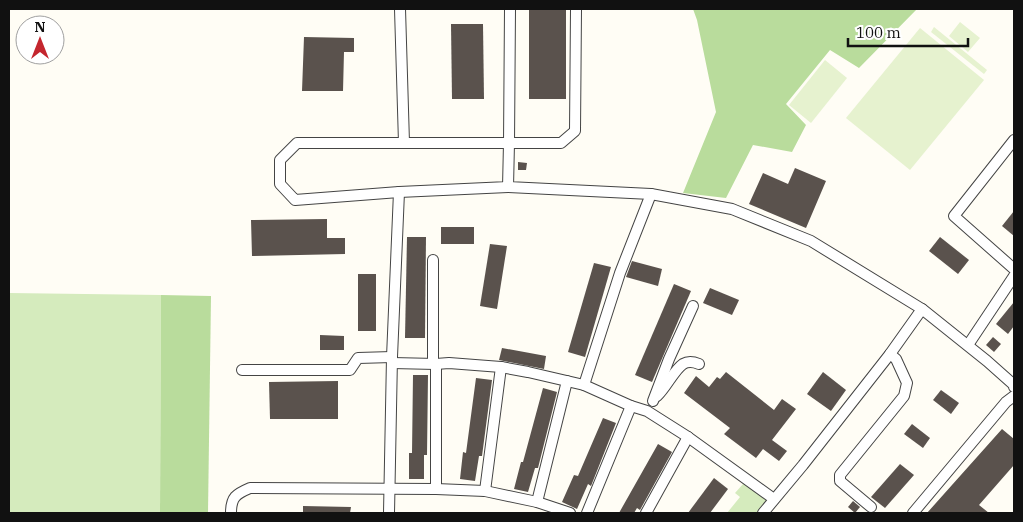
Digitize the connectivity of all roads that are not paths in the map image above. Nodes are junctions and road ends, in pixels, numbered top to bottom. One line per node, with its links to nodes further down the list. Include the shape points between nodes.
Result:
1 (400, 9): 5 (street)
2 (510, 9): 6 (street)
3 (576, 9): 6 (street, via 576,131 561,143)
4 (1014, 140): 11 (street, via 954,216)
5 (404, 143): 6 (street); 8 (street, via 297,143 280,160 280,184 294,200)
6 (509, 143): 7 (street)
7 (508, 187): 8 (street); 9 (street)
8 (399, 192): 17 (street)
9 (651, 194): 14 (street, via 732,210 811,240); 23 (street, via 620,273)
10 (433, 260): 18 (street)
11 (1014, 268)
12 (1014, 276): 15 (street)
13 (693, 306): 26 (street)
14 (922, 309): 15 (street); 16 (street)
15 (968, 345): 24 (street)
16 (890, 354): 33 (street); 35 (street, via 896,359 907,383 904,396 840,475 840,482)
17 (392, 360): 18 (street); 21 (street, via 358,358 350,370); 30 (street)
18 (434, 364): 20 (street); 31 (street)
19 (699, 364): 26 (street, via 684,363)
20 (501, 367): 22 (street); 32 (street)
21 (242, 370)
22 (567, 381): 23 (street); 34 (street)
23 (584, 385): 27 (street)
24 (1014, 387)
25 (1014, 396): 42 (street)
26 (653, 401): 28 (street)
27 (631, 406): 28 (street); 39 (street)
28 (647, 411): 29 (street)
29 (688, 436): 33 (street); 40 (street)
30 (390, 488): 31 (street); 36 (street, via 250,488 238,493 231,504); 37 (street)
31 (436, 489): 32 (street)
32 (485, 491): 34 (street)
33 (774, 499): 41 (street)
34 (537, 502): 38 (street)
35 (871, 507)
36 (231, 513)
37 (389, 513)
38 (570, 513)
39 (587, 513)
40 (646, 513)
41 (763, 513)
42 (913, 513)

